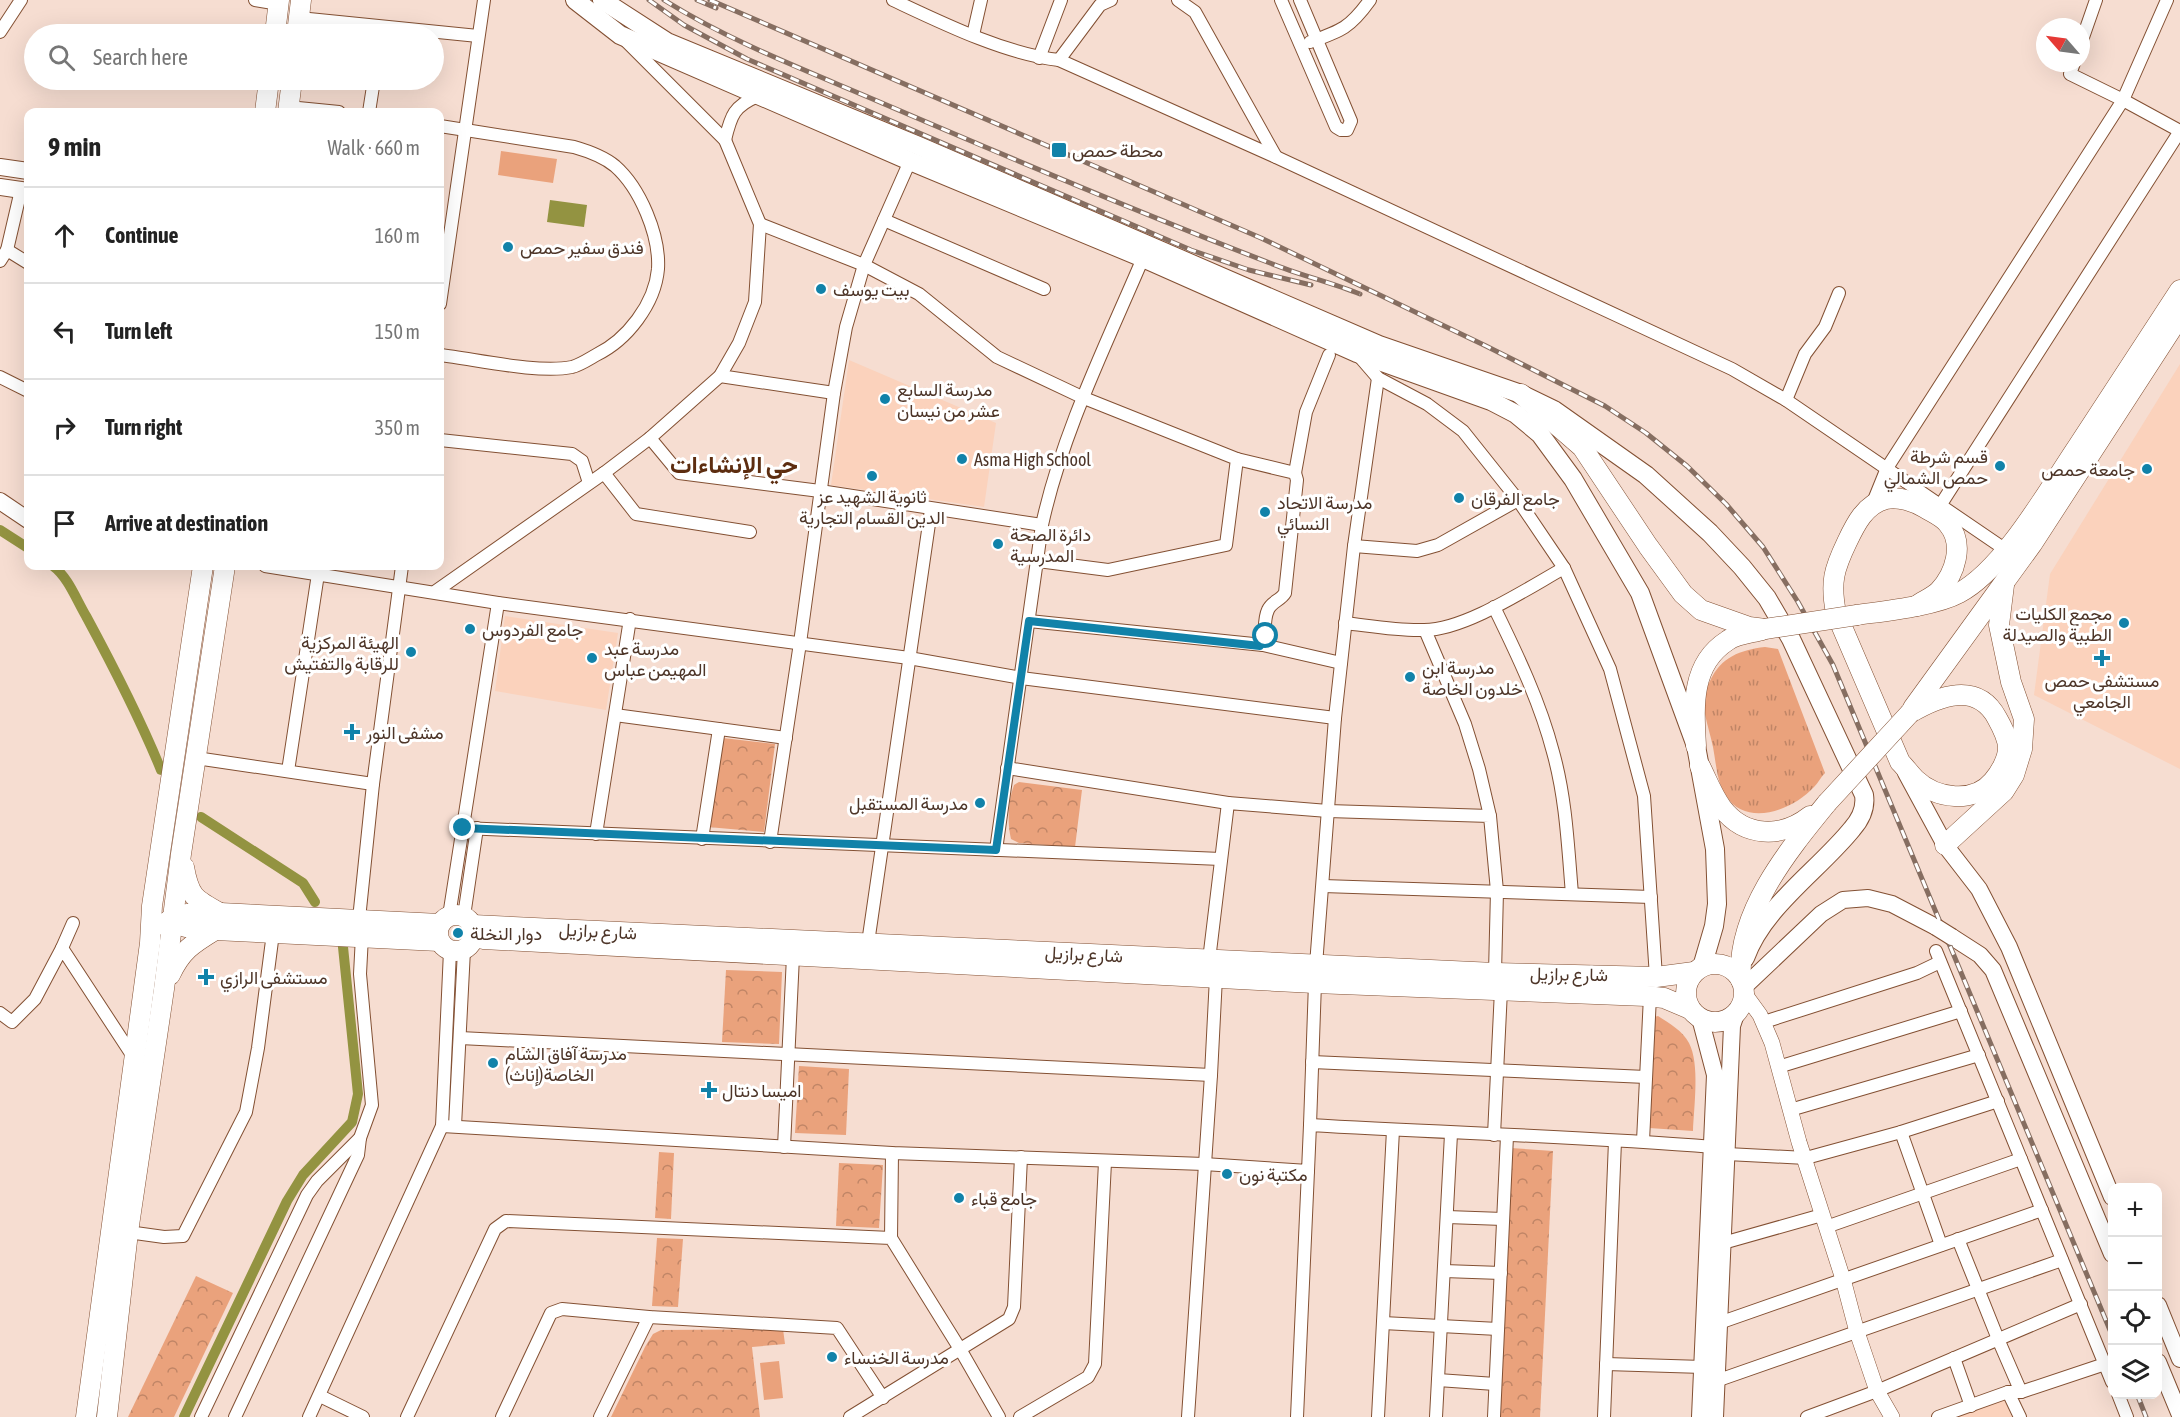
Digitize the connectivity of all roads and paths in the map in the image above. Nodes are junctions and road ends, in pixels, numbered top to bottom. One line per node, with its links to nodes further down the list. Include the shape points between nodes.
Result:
1 (21, 0): 22 (street)
2 (255, 0): 16 (street)
3 (484, 0): 26 (street)
4 (575, 0): 24 (main road)
5 (602, 0): 70 (main road, via 667,42 1379,345)
6 (894, 0): 17 (street)
7 (981, 0): 25 (street)
8 (1061, 0): 29 (street)
9 (1111, 0): 30 (street, via 1100,6)
10 (1178, 0): 44 (street, via 1195,12)
11 (1281, 0): 28 (street)
12 (1300, 0): 27 (street)
13 (1370, 0): 27 (street, via 1342,31)
14 (2096, 0): 19 (street)
15 (2167, 0): 36 (street)
16 (279, 2): 20 (highway)
17 (910, 4): 25 (street)
18 (299, 18): 21 (street)
19 (2090, 18)
20 (276, 24)
21 (337, 24)
22 (0, 32)
23 (444, 34): 26 (street)
24 (620, 35): 35 (main road); 43 (street)
25 (973, 35): 29 (street)
26 (478, 36): 41 (street)
27 (1317, 40): 28 (street); 28 (street, via 1351,121 1347,130 1336,127)
28 (1301, 46)
29 (1039, 58): 30 (street)
30 (1059, 60): 44 (street)
31 (2071, 72): 36 (street)
32 (268, 90): 37 (highway)
33 (290, 90): 38 (highway)
34 (372, 90): 39 (street)
35 (758, 96): 43 (street, via 736,109); 45 (main road)
36 (2124, 100): 42 (street); 76 (street)
37 (266, 108)
38 (288, 108)
39 (370, 108)
40 (444, 127): 41 (street)
41 (465, 130): 53 (street); 64 (street, via 574,147 614,165 630,181 642,202 658,269 652,291 626,334 608,350 572,367 540,368)
42 (2180, 131): 84 (street)
43 (725, 140): 52 (street)
44 (1276, 158): 72 (street, via 1732,369)
45 (910, 161): 51 (street); 55 (main road)
46 (0, 167): 47 (main road)
47 (24, 170)
48 (0, 187): 49 (main road)
49 (24, 191)
50 (24, 194): 54 (street)
51 (884, 220): 57 (street); 58 (street)
52 (760, 224): 57 (street); 66 (street, via 755,302 739,343)
53 (445, 227)
54 (4, 256): 56 (street)
55 (1143, 258): 62 (main road); 71 (street)
56 (24, 261)
57 (864, 265): 69 (street, via 846,327); 71 (street, via 919,294 997,357)
58 (1044, 289)
59 (2180, 290): 90 (highway)
60 (1839, 293): 72 (street, via 1825,327 1805,354)
61 (2180, 316): 98 (highway)
62 (1357, 352): 67 (street); 119 (main road, via 1491,401 1516,414 1540,434 1573,479 1640,593)
63 (1329, 355): 78 (street, via 1306,412)
64 (444, 356)
65 (0, 376): 68 (street)
66 (720, 376): 69 (street); 73 (street)
67 (1378, 378): 81 (street, via 1426,404 1463,431); 89 (street)
68 (24, 389)
69 (834, 393): 80 (street)
70 (1521, 394): 107 (highway, via 1582,447 1683,594 1701,610); 161 (main road, via 1554,410 1646,475 1742,567 1767,598 1791,639 1864,795 1866,804 1853,829 1806,875 1759,930 1743,965)
71 (1084, 398): 75 (street); 87 (street, via 1051,483)
72 (1786, 400): 76 (street)
73 (650, 438): 77 (street); 80 (street, via 679,473)
74 (444, 440): 79 (street, via 572,454 582,461)
75 (1237, 459): 78 (street); 91 (street, via 1226,545 1108,570)
76 (1887, 468): 83 (street); 84 (street)
77 (604, 473): 79 (street); 88 (street, via 636,514)
78 (1295, 473): 110 (street, via 1285,593 1266,612)
79 (589, 483): 100 (street)
80 (820, 491): 85 (street); 109 (street)
81 (1518, 500): 89 (street, via 1438,545 1417,551); 92 (street)
82 (0, 501): 86 (main road)
83 (1872, 507): 84 (highway, via 1887,499); 121 (highway, via 1858,520 1835,567 1832,594 1836,613)
84 (1937, 509): 90 (street); 102 (highway, via 1954,534 1957,561 1948,581)
85 (931, 510): 87 (street); 111 (street)
86 (24, 517)
87 (1042, 525): 91 (street)
88 (750, 532)
89 (1354, 546): 106 (street)
90 (2006, 550): 102 (highway, via 1972,586 1956,595)
91 (1038, 561): 105 (street)
92 (1564, 568): 103 (street); 143 (street, via 1610,669 1638,773 1644,796)
93 (202, 570): 144 (highway)
94 (224, 570): 120 (highway)
95 (292, 570): 97 (street)
96 (401, 570): 99 (street)
97 (318, 574): 99 (street); 124 (street)
98 (2004, 583): 114 (highway); 135 (highway, via 1999,625 2011,682 2024,719 2022,749 2004,791)
99 (399, 587): 100 (street); 125 (street)
100 (436, 591): 101 (street)
101 (498, 603): 104 (street); 130 (street)
102 (1916, 606): 107 (highway, bridge)
103 (1494, 607): 108 (street, via 1448,626); 142 (street, via 1529,681 1554,753 1567,829)
104 (630, 619): 109 (street); 115 (street)
105 (1029, 621): 110 (street); 113 (street)
106 (1345, 623): 108 (street); 112 (street)
107 (1765, 629): 119 (highway, via 1728,640 1702,669 1694,706)
108 (1425, 630): 129 (street, via 1465,724)
109 (800, 643): 111 (street); 118 (street)
110 (1263, 645): 112 (street)
111 (909, 658): 113 (street); 136 (street)
112 (1341, 663): 116 (street)
113 (1021, 678): 116 (street); 123 (street)
114 (1910, 713): 121 (highway, via 1933,700 1971,696 1986,702 1996,715 2008,749 2000,774 1986,790 1966,796 1934,791 1916,780); 127 (highway, bridge)
115 (615, 715): 117 (street); 132 (street)
116 (1335, 718): 128 (street)
117 (719, 729): 118 (street); 133 (street)
118 (786, 738): 134 (street)
119 (1696, 746): 122 (main road)
120 (196, 758): 124 (street); 138 (highway)
121 (1900, 762): 135 (main road)
122 (1700, 766): 127 (highway, via 1721,807 1735,822 1753,830 1778,832 1797,826); 156 (main road, via 1715,849 1718,904)
123 (1007, 768): 126 (street); 137 (street)
124 (288, 771): 125 (street)
125 (373, 784): 148 (street)
126 (1228, 803): 128 (street); 139 (street)
127 (1827, 803): 161 (highway, via 1792,846 1755,908 1743,940)
128 (1328, 810): 129 (street); 140 (street)
129 (1490, 816): 141 (street)
130 (463, 828): 131 (street); 150 (street)
131 (477, 828): 132 (street); 150 (street)
132 (596, 834): 133 (street)
133 (702, 839): 134 (street)
134 (770, 842): 136 (street)
135 (1945, 845): 197 (main road, via 1979,889 2009,946)
136 (884, 846): 137 (street); 152 (street)
137 (996, 850): 139 (street)
138 (181, 854): 145 (highway, via 188,887); 147 (highway)
139 (1221, 859): 155 (street)
140 (1323, 886): 141 (street); 157 (street)
141 (1497, 891): 142 (street); 159 (street)
142 (1572, 894): 143 (street)
143 (1651, 897): 158 (street)
144 (152, 906): 147 (highway); 151 (highway)
145 (217, 922): 147 (highway, via 187,914); 148 (highway, شارع برازيل); 149 (highway, شارع برازيل); 160 (highway, via 188,947)
146 (73, 923): 153 (street)
147 (172, 923): 151 (highway, via 160,928); 160 (highway)
148 (361, 928): 149 (highway, شارع برازيل); 150 (highway, شارع برازيل); 185 (street, via 360,974 372,1105)
149 (273, 933): 203 (street, via 246,1112 183,1236)
150 (457, 933): 152 (highway, شارع برازيل); 154 (highway, شارع برازيل); 167 (street); 179 (street)
151 (150, 943): 170 (highway)
152 (868, 943): 155 (highway, شارع برازيل)
153 (62, 948): 164 (street, via 35,999 12,1022); 170 (street)
154 (793, 956): 155 (highway, شارع برازيل); 169 (street)
155 (1212, 969): 157 (highway, شارع برازيل); 174 (street)
156 (1698, 969): 158 (highway, شارع برازيل); 161 (highway, via 1713,963 1724,965 1734,971); 165 (highway, via 1688,980 1686,990 1686,1000)
157 (1316, 974): 159 (highway, شارع برازيل); 171 (street)
158 (1656, 976): 159 (highway, شارع برازيل)
159 (1498, 981): 162 (highway, شارع برازيل); 173 (street)
160 (164, 989): 203 (highway)
161 (1741, 993): 165 (highway, via 1729,1018 1720,1022 1710,1022); 166 (street); 189 (main road, via 1732,1026); 207 (main road, bridge, via 1821,914 1843,900 1868,898 1892,904 1980,956 1993,970)
162 (1650, 996): 165 (highway, شارع برازيل, via 1664,998); 175 (street)
163 (1961, 1011): 166 (street, via 1938,956 1917,973); 168 (street); 172 (street)
164 (0, 1013)
165 (1695, 1013): 189 (main road, via 1715,1075)
166 (1764, 1022): 172 (street)
167 (460, 1038): 169 (street); 179 (street)
168 (1978, 1055): 176 (street); 177 (street)
169 (789, 1056): 174 (street); 188 (street)
170 (134, 1058): 242 (highway)
171 (1312, 1062): 173 (street); 178 (street)
172 (1778, 1067): 177 (street)
173 (1497, 1069): 175 (street); 183 (street)
174 (1211, 1075): 195 (street)
175 (1646, 1077): 187 (street)
176 (1998, 1101): 181 (street); 193 (street)
177 (1790, 1110): 192 (street)
178 (1310, 1125): 180 (street); 196 (street)
179 (449, 1126): 188 (street); 237 (street)
180 (1393, 1130): 182 (street); 217 (street)
181 (1901, 1132): 192 (street); 198 (street)
182 (1451, 1134): 183 (street); 200 (street)
183 (1494, 1135): 184 (street)
184 (1507, 1136): 186 (street); 201 (street)
185 (360, 1138): 244 (street, via 307,1195); 245 (street, via 358,1155)
186 (1615, 1140): 187 (street); 226 (street)
187 (1643, 1141): 189 (street)
188 (784, 1147): 190 (street)
189 (1720, 1150): 192 (street); 206 (main road); 228 (main road)
190 (892, 1153): 191 (street); 204 (street)
191 (1021, 1158): 194 (street); 223 (street, via 1014,1307 1009,1319)
192 (1806, 1158): 202 (street)
193 (2021, 1159): 198 (street); 199 (street)
194 (1105, 1162): 195 (street); 253 (street, via 1095,1364 1088,1377)
195 (1204, 1164): 196 (street); 254 (street)
196 (1308, 1171): 255 (street)
197 (2108, 1187)
198 (1924, 1193): 202 (street); 208 (street)
199 (2042, 1210): 205 (street); 209 (street)
200 (1447, 1217): 201 (street); 210 (street)
201 (1503, 1219): 211 (street)
202 (1824, 1221): 206 (street); 212 (street)
203 (128, 1232): 243 (highway)
204 (891, 1238): 223 (street); 248 (street, via 506,1221 495,1230)
205 (1958, 1239): 208 (street); 213 (street)
206 (1723, 1243): 218 (main road)
207 (2108, 1244)
208 (1941, 1245): 212 (street)
209 (2062, 1260): 213 (street); 214 (street)
210 (1444, 1271): 211 (street); 219 (street)
211 (1501, 1274): 220 (street)
212 (1843, 1279): 218 (street); 221 (street)
213 (1978, 1289): 221 (street); 222 (street)
214 (2081, 1304): 222 (street); 227 (street)
215 (649, 1317): 238 (street, via 837,1328); 249 (street, via 562,1309 551,1313); 250 (street)
216 (2162, 1317): 225 (main road)
217 (1383, 1323): 219 (street); 256 (street)
218 (1719, 1323): 232 (main road)
219 (1441, 1325): 220 (street); 231 (street)
220 (1498, 1329): 233 (street)
221 (1857, 1332): 232 (street); 234 (street)
222 (1998, 1340): 224 (street); 236 (street)
223 (960, 1348): 238 (street); 252 (street)
224 (1954, 1358): 234 (street); 240 (street)
225 (2180, 1359)
226 (1606, 1364): 228 (street); 259 (street)
227 (2105, 1364): 229 (street); 236 (street)
228 (1703, 1367): 260 (main road)
229 (2108, 1372)
230 (2162, 1374): 241 (main road)
231 (1438, 1380): 233 (street); 257 (street)
232 (1716, 1381): 261 (main road)
233 (1496, 1384): 258 (street)
234 (1877, 1391): 262 (street); 263 (street)
235 (2008, 1392): 236 (street); 240 (street); 265 (street)
236 (2021, 1392)
237 (320, 1396): 246 (street); 247 (street)
238 (883, 1398): 251 (street)
239 (2120, 1399): 266 (street)
240 (1971, 1406): 264 (street)
241 (2180, 1415)
242 (86, 1417)
243 (107, 1417)
244 (201, 1417)
245 (235, 1417)
246 (309, 1417)
247 (363, 1417)
248 (407, 1417)
249 (502, 1417)
250 (600, 1417)
251 (850, 1417)
252 (999, 1417)
253 (1020, 1417)
254 (1188, 1417)
255 (1297, 1417)
256 (1378, 1417)
257 (1436, 1417)
258 (1494, 1417)
259 (1604, 1417)
260 (1700, 1417)
261 (1715, 1417)
262 (1807, 1417)
263 (1892, 1417)
264 (1938, 1417)
265 (2020, 1417)
266 (2127, 1417)

